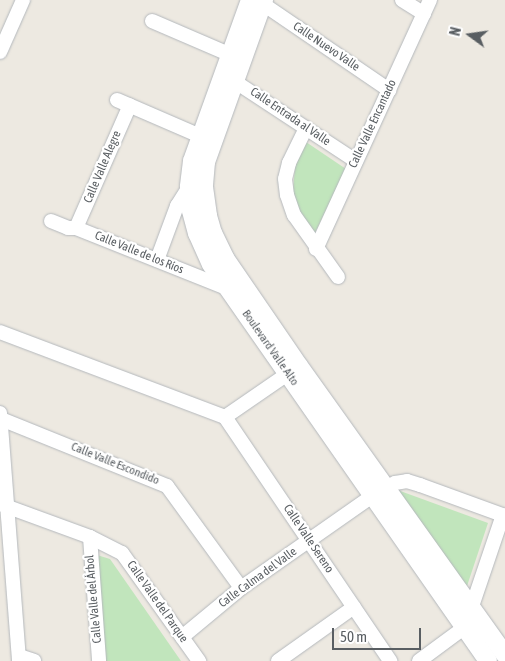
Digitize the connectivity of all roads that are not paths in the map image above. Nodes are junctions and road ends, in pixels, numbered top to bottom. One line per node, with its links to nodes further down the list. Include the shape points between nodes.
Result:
1 (23, 0): 7 (street)
2 (402, 0): 5 (street)
3 (430, 0): 5 (street, Calle Valle Encantado)
4 (259, 1): 8 (street, Boulevard Valle Alto); 9 (street, Boulevard Valle Alto); 10 (street, Calle Nuevo Valle)
5 (424, 14): 10 (street, Calle Valle Encantado)
6 (152, 20): 8 (street)
7 (0, 52)
8 (231, 55): 9 (street, Boulevard Valle Alto)
9 (229, 77): 11 (street, Calle Entrada al Valle); 12 (street, Boulevard Valle Alto); 22 (street, Boulevard Valle Alto, via 206,162 204,187 208,216 225,258)
10 (389, 90): 13 (street, Calle Valle Encantado)
11 (306, 128): 13 (street, Calle Entrada al Valle); 17 (street, via 289,163 286,187 294,215)
12 (200, 136): 14 (street, Boulevard Valle Alto, via 192,161); 16 (street, Calle Valle Alegre, via 123,102)
13 (356, 161): 17 (street, Calle Valle Encantado)
14 (189, 187): 18 (street, via 177,206); 20 (street, Boulevard Valle Alto, via 197,233 211,264)
15 (51, 221): 16 (street, Calle Valle de los Ríos)
16 (76, 228): 18 (street, Calle Valle de los Ríos)
17 (316, 249): 19 (street)
18 (157, 260): 20 (street, Calle Valle de los Ríos)
19 (338, 277)
20 (227, 288): 22 (street, Boulevard Valle Alto)
21 (0, 332): 24 (street)
22 (293, 370): 24 (street); 25 (street, Boulevard Valle Alto)
23 (0, 414): 26 (street); 30 (street, Calle Valle Escondido, via 167,486)
24 (224, 417): 29 (street, Calle Valle Sereno)
25 (380, 492): 27 (street, via 407,481); 29 (street, Calle Calma del Valle); 32 (street, Boulevard Valle Alto); 33 (street, Boulevard Valle Alto)
26 (4, 506): 28 (street, Calle Valle del Parque); 36 (street)
27 (504, 516): 32 (street)
28 (90, 537): 34 (street, Calle Valle del Parque, via 122,553); 38 (street, Calle Valle del Árbol)
29 (309, 541): 30 (street, Calle Calma del Valle); 31 (street, Calle Valle Sereno)
30 (241, 588): 34 (street, Calle Calma del Valle)
31 (354, 607): 40 (street); 41 (street, Calle Valle Sereno)
32 (471, 607): 33 (street); 35 (street, Boulevard Valle Alto)
33 (465, 628): 42 (street); 43 (street, Boulevard Valle Alto)
34 (182, 637): 39 (street, Calle Valle del Parque)
35 (505, 655)
36 (19, 658): 37 (street)
37 (34, 661)
38 (99, 661)
39 (199, 661)
40 (278, 661)
41 (390, 661)
42 (419, 661)
43 (488, 661)

